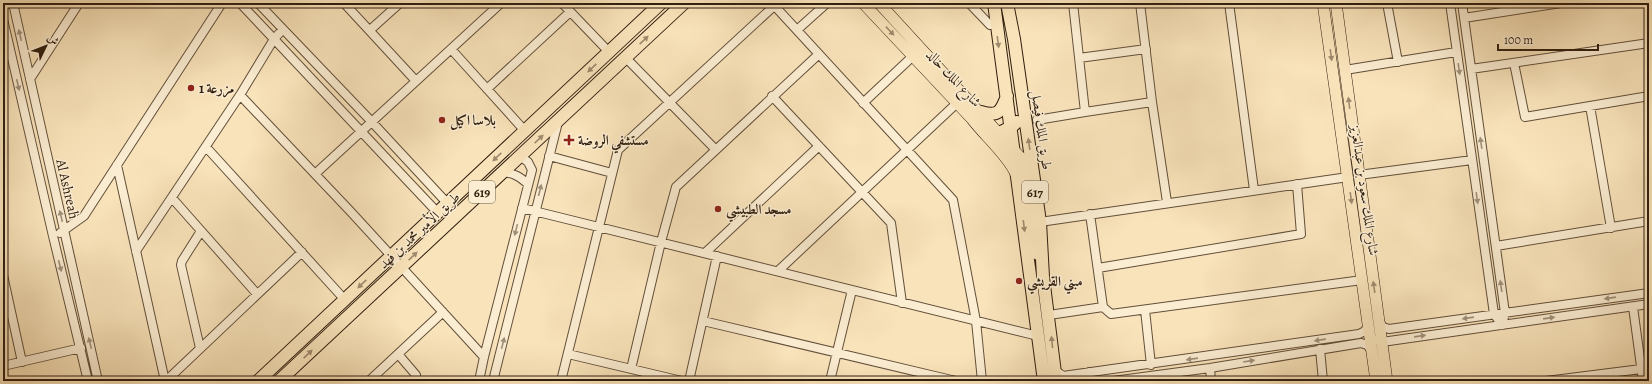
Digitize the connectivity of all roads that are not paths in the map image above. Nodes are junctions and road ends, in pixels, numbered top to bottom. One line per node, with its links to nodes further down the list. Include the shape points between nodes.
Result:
1 (13, 3): 52 (street, Al Ashreah, one-way to 1)
2 (79, 3): 52 (street)
3 (222, 3): 81 (street)
4 (240, 3): 37 (street)
5 (258, 3): 34 (street)
6 (344, 3): 35 (street)
7 (400, 3): 35 (street)
8 (500, 3): 39 (street)
9 (562, 3): 30 (street)
10 (662, 3): 42 (highway, طريق الأمير محمد بن فهد / 619)
11 (684, 3): 46 (highway, طريق الأمير محمد بن فهد / 619, one-way to 11)
12 (826, 3): 36 (street)
13 (863, 3): 45 (main road, شارع الملك خالد, one-way to 45)
14 (879, 3): 64 (main road, شارع الملك خالد)
15 (969, 3): 33 (street, via 990,25)
16 (994, 3): 33 (highway, 617)
17 (1006, 3): 69 (highway, via 1008,44 1018,115); 99 (highway, طريق الملك فيصل / 617, one-way to 17, via 1014,39)
18 (1073, 3): 47 (street)
19 (1140, 3): 40 (street)
20 (1229, 3): 89 (street)
21 (1323, 3): 85 (main road, شارع الملك سعود بن عبدالعزيز, one-way to 85)
22 (1331, 3): 41 (main road, via 1335,31)
23 (1336, 3): 41 (main road, شارع الملك سعود بن عبدالعزيز)
24 (1387, 3): 48 (street)
25 (1450, 3): 43 (street)
26 (1462, 3): 31 (street)
27 (1561, 3): 29 (street)
28 (773, 4): 36 (street); 59 (street)
29 (1515, 6): 31 (street)
30 (570, 12): 42 (street); 54 (street)
31 (1464, 18): 50 (street)
32 (3, 19): 104 (street, one-way to 104)
33 (996, 24): 57 (highway, 617, one-way to 57)
34 (283, 29): 37 (street); 67 (street)
35 (370, 30): 53 (street)
36 (797, 30): 44 (street)
37 (274, 39): 55 (street); 70 (street)
38 (1649, 43): 49 (street)
39 (451, 49): 53 (street); 54 (street)
40 (1146, 49): 47 (street); 61 (street)
41 (1342, 51): 51 (main road, شارع الملك سعود بن عبدالعزيز)
42 (609, 52): 71 (highway, طريق الأمير محمد بن فهد / 619, one-way to 71)
43 (1456, 52): 48 (street); 80 (street, one-way to 80)
44 (818, 54): 56 (street); 60 (street)
45 (913, 56): 60 (street); 62 (main road, شارع الملك خالد)
46 (625, 57): 59 (street); 68 (highway, طريق الأمير محمد بن فهد / 619)
47 (1079, 58): 65 (street)
48 (1398, 62): 51 (street)
49 (1514, 62): 50 (street); 63 (street, via 1525,117)
50 (1471, 69): 106 (street, one-way to 50)
51 (1345, 70): 85 (main road, شارع الملك سعود بن عبدالعزيز, one-way to 51)
52 (30, 79): 103 (street, Al Ashreah, one-way to 52)
53 (416, 81): 67 (street)
54 (487, 89): 71 (street)
55 (240, 95): 74 (street); 84 (street)
56 (772, 96): 73 (street); 75 (street)
57 (1007, 96): 64 (highway, via 998,113); 69 (highway, 617)
58 (1649, 96): 63 (street)
59 (669, 102): 75 (street); 83 (street, via 618,150)
60 (863, 102): 77 (street)
61 (1152, 102): 65 (street); 92 (street)
62 (960, 106): 72 (main road, via 988,132); 77 (street); 86 (main road, شارع الملك خالد, via 1012,166)
63 (1590, 106): 101 (street)
64 (980, 112): 72 (main road, شارع الملك خالد)
65 (1085, 112): 66 (street)
66 (1037, 120)
67 (372, 121): 70 (street); 93 (street)
68 (558, 121): 78 (highway, طريق الأمير محمد بن فهد / 619, one-way to 68); 79 (street)
69 (1011, 127): 72 (highway); 76 (highway, 617)
70 (361, 131): 84 (street); 96 (street)
71 (525, 131): 93 (highway, طريق الأمير محمد بن فهد / 619, one-way to 93)
72 (999, 132): 76 (main road, شارع الملك خالد)
73 (819, 146): 90 (street); 109 (street)
74 (206, 147): 91 (street); 108 (street)
75 (715, 149): 105 (street, via 676,187)
76 (1014, 149): 86 (highway, 617); 116 (main road, شارع الملك خالد, via 1025,168 1036,250)
77 (907, 151): 90 (street); 131 (street, via 952,200)
78 (520, 156): 82 (highway, طريق الأمير محمد بن فهد / 619); 87 (street, via 528,162 532,170)
79 (549, 156): 83 (street); 95 (street, one-way to 79)
80 (1472, 160): 85 (street); 129 (street, one-way to 129)
81 (117, 165): 103 (street, via 84,216); 107 (street)
82 (503, 172): 87 (street, via 512,173); 112 (highway, طريق الأمير محمد بن فهد / 619, one-way to 82)
83 (612, 173): 100 (street)
84 (315, 174): 111 (street)
85 (1353, 176): 88 (street); 117 (main road, شارع الملك سعود بن عبدالعزيز, one-way to 117); 133 (main road, شارع الملك سعود بن عبدالعزيز, one-way to 85)
86 (1018, 179): 135 (highway, 617, one-way to 135)
87 (528, 184): 94 (street)
88 (1297, 184): 89 (street); 113 (street, via 1301,234)
89 (1254, 190): 92 (street)
90 (863, 193): 114 (street); 122 (street, via 891,223)
91 (172, 198): 102 (street); 107 (street)
92 (1167, 202): 97 (street)
93 (448, 204): 96 (highway, طريق الأمير محمد بن فهد / 619)
94 (522, 208): 95 (street); 146 (street, one-way to 146)
95 (535, 211): 100 (street); 164 (street, one-way to 95)
96 (438, 213): 111 (highway, طريق الأمير محمد بن فهد / 619)
97 (1090, 214): 99 (street); 113 (street)
98 (1649, 221): 101 (street)
99 (1040, 222): 116 (highway, طريق الملك فيصل / 617)
100 (598, 227): 105 (street); 145 (street)
101 (1611, 228): 106 (street)
102 (201, 231): 120 (street); 140 (street, via 182,261)
103 (64, 232): 104 (street); 157 (street, Al Ashreah, one-way to 103)
104 (53, 236): 139 (street, one-way to 139)
105 (661, 242): 109 (street); 151 (street)
106 (1496, 246): 128 (street, one-way to 106)
107 (136, 251): 158 (street)
108 (302, 252): 120 (street); 121 (street)
109 (706, 253): 110 (street)
110 (717, 256): 114 (street); 132 (street)
111 (391, 257): 112 (street); 121 (highway, طريق الأمير محمد بن فهد / 619, one-way to 121)
112 (401, 268): 127 (street); 160 (highway, طريق الأمير محمد بن فهد / 619, one-way to 112)
113 (1098, 268): 124 (street)
114 (778, 271): 118 (street)
115 (3, 275): 147 (street)
116 (1043, 277): 130 (highway, طريق الملك فيصل / 617)
117 (1363, 285): 126 (street); 133 (main road, شارع الملك سعود بن عبدالعزيز); 137 (street, via 1371,307 1375,338)
118 (852, 290): 122 (street); 143 (street)
119 (1649, 293): 128 (street, one-way to 128)
120 (257, 294): 140 (street)
121 (345, 300): 159 (highway, طريق الأمير محمد بن فهد / 619)
122 (902, 303): 131 (street)
123 (1649, 304): 125 (street)
124 (1103, 306): 126 (street, via 1111,314); 130 (street)
125 (1633, 307): 134 (street, one-way to 125); 152 (street)
126 (1145, 310): 148 (street)
127 (443, 312): 144 (street); 146 (street)
128 (1505, 313): 129 (street); 134 (street)
129 (1494, 314): 133 (street, one-way to 133, via 1389,329); 134 (street)
130 (1049, 315): 154 (highway, طريق الملك فيصل / 617, one-way to 130)
131 (976, 321): 135 (street); 170 (street)
132 (703, 322): 143 (street); 167 (street)
133 (1374, 323): 136 (street, via 1362,333); 137 (main road, شارع الملك سعود بن عبدالعزيز); 142 (main road, شارع الملك سعود بن عبدالعزيز)
134 (1502, 324): 137 (street, one-way to 134)
135 (1038, 336): 171 (highway, 617)
136 (1344, 336): 138 (street); 148 (street, one-way to 148)
137 (1382, 342): 177 (main road, شارع الملك سعود بن عبدالعزيز)
138 (1344, 346): 141 (street); 142 (street, via 1364,344)
139 (81, 348): 147 (street); 156 (street)
140 (200, 348): 158 (street)
141 (1320, 350): 150 (street, one-way to 141); 175 (street)
142 (1372, 350): 176 (main road, شارع الملك سعود بن عبدالعزيز)
143 (836, 353): 168 (street); 169 (street)
144 (398, 354): 161 (street); 162 (street, via 416,374)
145 (568, 354): 151 (street); 165 (street)
146 (484, 357): 163 (street)
147 (22, 362): 149 (street)
148 (1151, 365): 153 (street)
149 (3, 366)
150 (1210, 368): 173 (street); 174 (street)
151 (631, 369): 166 (street)
152 (1641, 369): 155 (street); 179 (street)
153 (1089, 372): 154 (street); 172 (street)
154 (1056, 376)
155 (1577, 379): 178 (street)
156 (88, 381)
157 (98, 381)
158 (165, 381)
159 (258, 381)
160 (279, 381)
161 (369, 381)
162 (414, 381)
163 (479, 381)
164 (493, 381)
165 (561, 381)
166 (682, 381)
167 (689, 381)
168 (830, 381)
169 (956, 381)
170 (982, 381)
171 (1044, 381)
172 (1090, 381)
173 (1114, 381)
174 (1212, 381)
175 (1323, 381)
176 (1376, 381)
177 (1387, 381)
178 (1546, 381)
179 (1643, 381)

